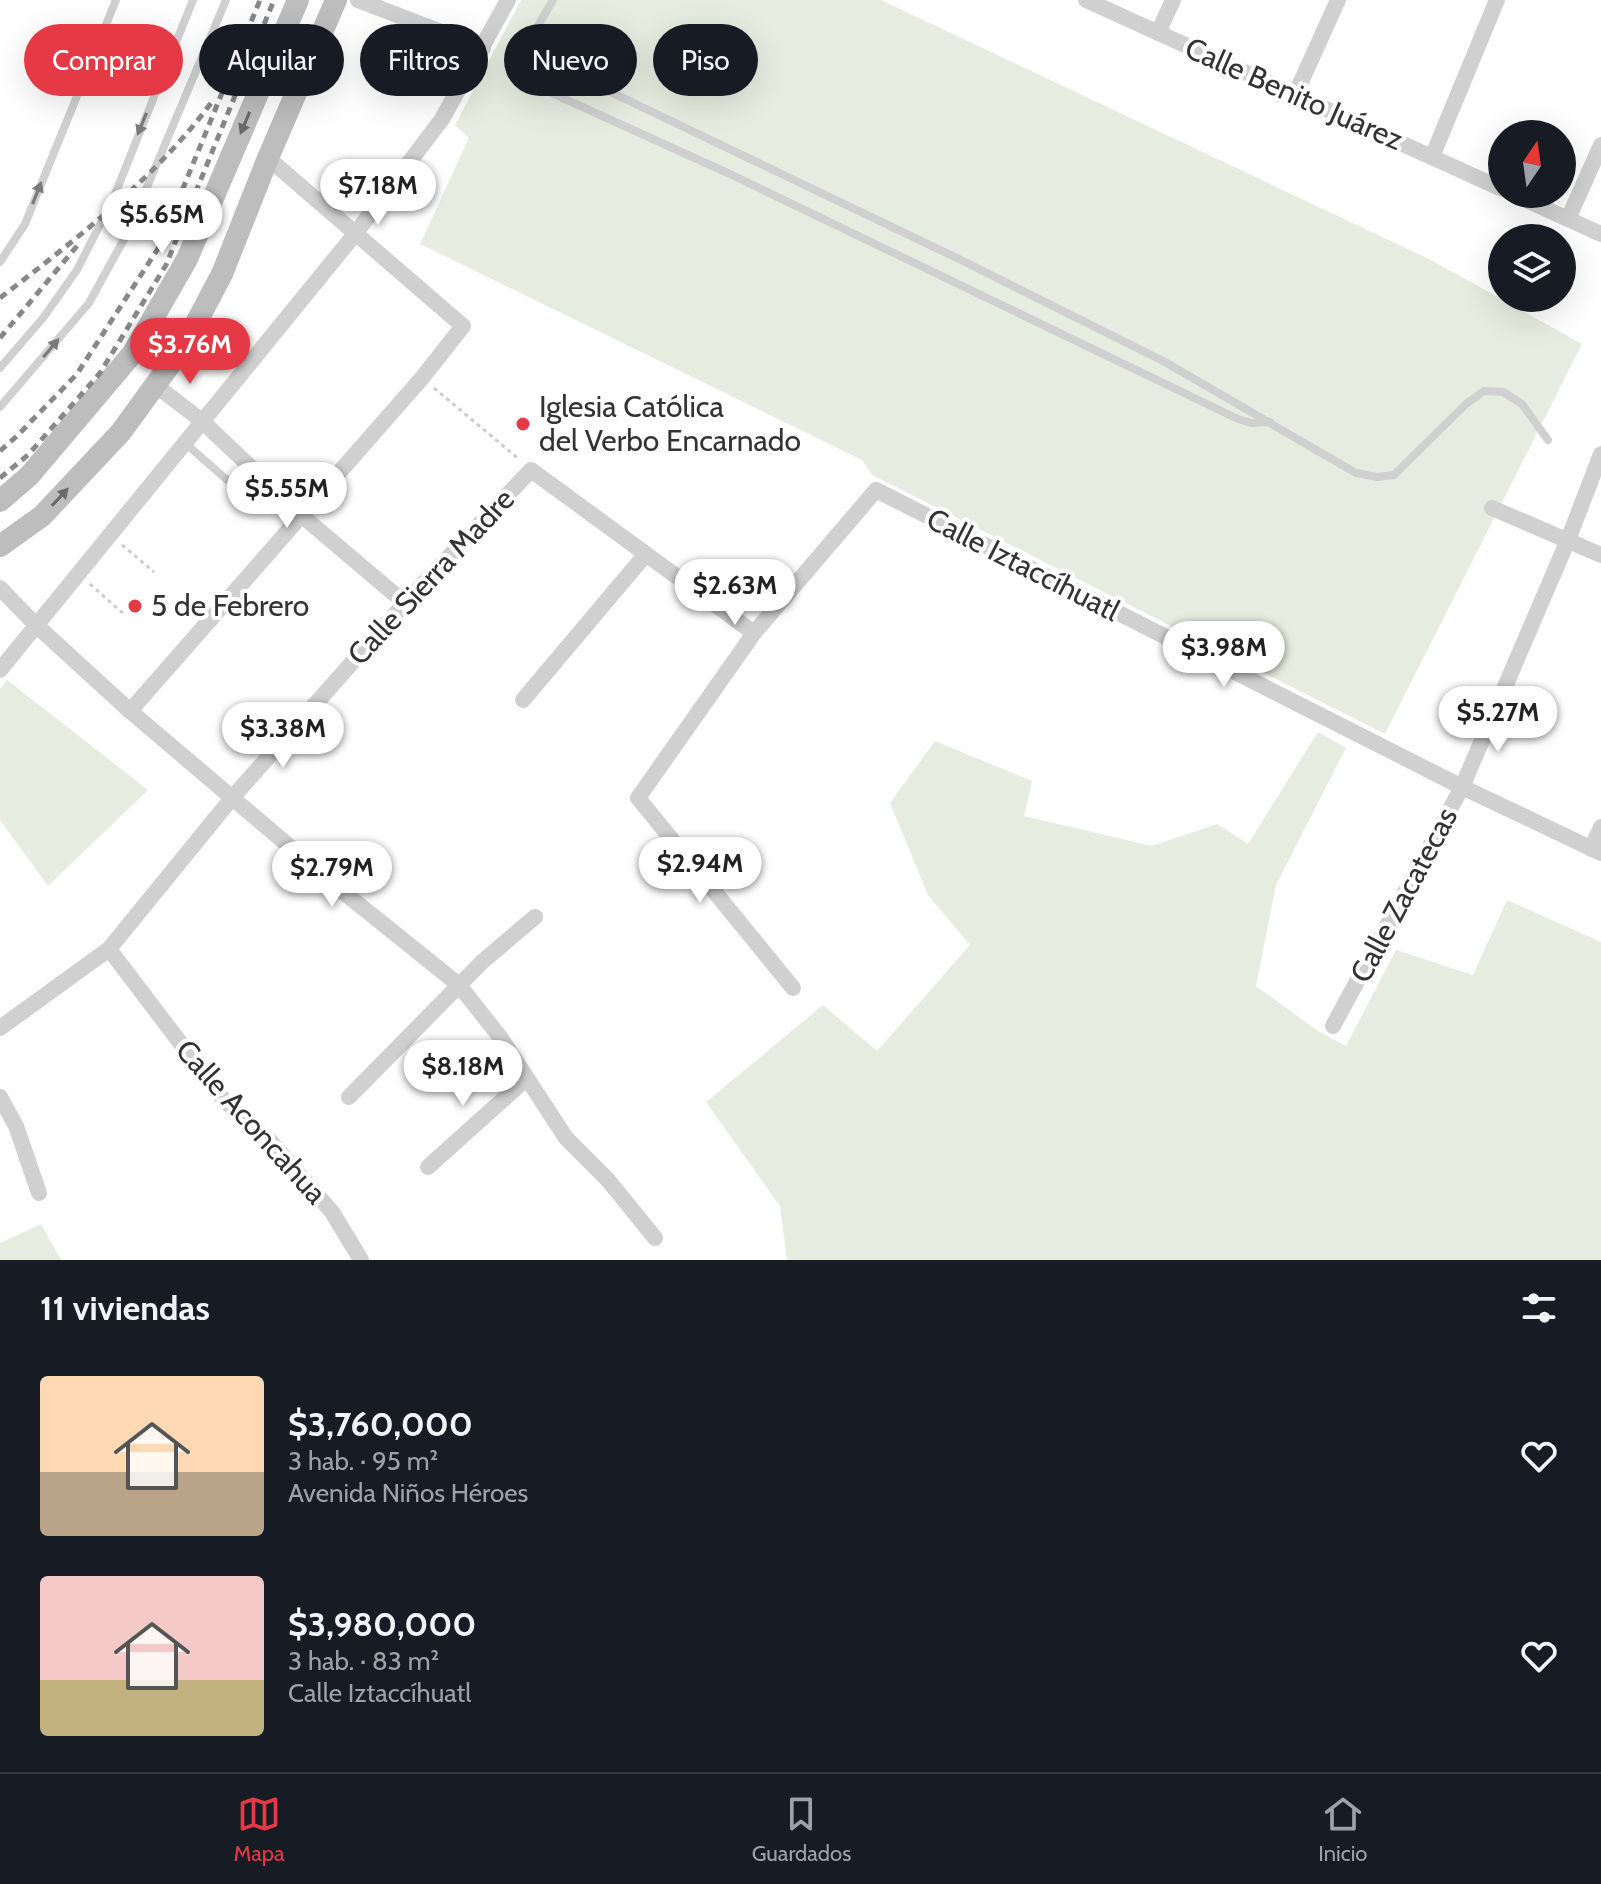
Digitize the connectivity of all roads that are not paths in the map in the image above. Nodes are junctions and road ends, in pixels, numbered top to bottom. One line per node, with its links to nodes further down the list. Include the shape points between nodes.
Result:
1 (116, 0): 29 (lane, one-way to 1, via 25,224)
2 (193, 0): 30 (lane, one-way to 30, via 113,199 77,270)
3 (226, 0): 32 (lane, one-way to 3, via 89,303 128,232)
4 (298, 0): 39 (main road, one-way to 39, via 187,259 133,353 29,476)
5 (336, 0): 23 (main road)
6 (358, 0): 13 (street)
7 (508, 0): 16 (street)
8 (553, 0): 14 (lane)
9 (1086, 0): 15 (street, Calle Benito Juárez)
10 (1173, 0): 15 (street)
11 (1338, 0): 17 (street)
12 (1497, 0): 22 (street)
13 (420, 24)
14 (539, 24)
15 (1158, 33): 17 (street, Calle Benito Juárez)
16 (488, 38)
17 (1295, 95): 22 (street, Calle Benito Juárez)
18 (455, 96): 27 (street)
19 (558, 96): 34 (lane, via 1238,419)
20 (619, 96): 34 (lane, via 1165,362)
21 (1601, 145): 26 (street)
22 (1432, 157): 24 (street, Calle Benito Juárez)
23 (268, 158): 27 (street); 31 (main road, via 222,274 185,344)
24 (1488, 183)
25 (1544, 208): 26 (street)
26 (1568, 219): 28 (street)
27 (355, 234): 33 (street); 41 (street, via 463,326)
28 (1601, 234)
29 (0, 262)
30 (0, 368)
31 (154, 384): 33 (street); 43 (main road, one-way to 31, via 42,516 121,432)
32 (0, 407)
33 (202, 421): 36 (street); 41 (street)
34 (1270, 422): 35 (lane, via 1356,473 1377,477 1394,475 1484,391 1503,392 1522,404)
35 (1548, 440)
36 (185, 443): 38 (lane); 48 (street)
37 (1601, 454): 42 (street, Calle Zacatecas)
38 (227, 480)
39 (0, 501)
40 (1492, 508): 42 (street)
41 (301, 515): 47 (street); 52 (street)
42 (1568, 540): 45 (street); 53 (street, Calle Zacatecas)
43 (0, 546)
44 (646, 554): 47 (street, Calle Sierra Madre, via 531,470); 49 (street); 51 (street)
45 (1601, 555)
46 (0, 588): 48 (street)
47 (405, 603): 54 (street, Calle Sierra Madre)
48 (36, 625): 50 (street); 52 (street)
49 (754, 633): 53 (street, Calle Iztaccíhuatl, via 876,490); 60 (street, via 638,798)
50 (0, 670)
51 (523, 700)
52 (130, 711): 54 (street)
53 (1462, 787): 56 (street, Calle Iztaccíhuatl); 61 (street, Calle Zacatecas)
54 (232, 798): 58 (street, Calle Sierra Madre); 59 (street)
55 (1601, 827): 56 (street)
56 (1596, 851)
57 (535, 917): 59 (street)
58 (109, 949): 62 (street, Calle Sierra Madre); 69 (street, Calle Aconcahua, via 223,1099 270,1141 332,1212)
59 (459, 985): 63 (street); 65 (street)
60 (793, 988)
61 (1333, 1026)
62 (0, 1028)
63 (526, 1079): 66 (street); 68 (street, via 566,1138)
64 (0, 1097): 67 (street)
65 (349, 1097)
66 (428, 1167)
67 (39, 1193)
68 (655, 1238)
69 (361, 1260)

